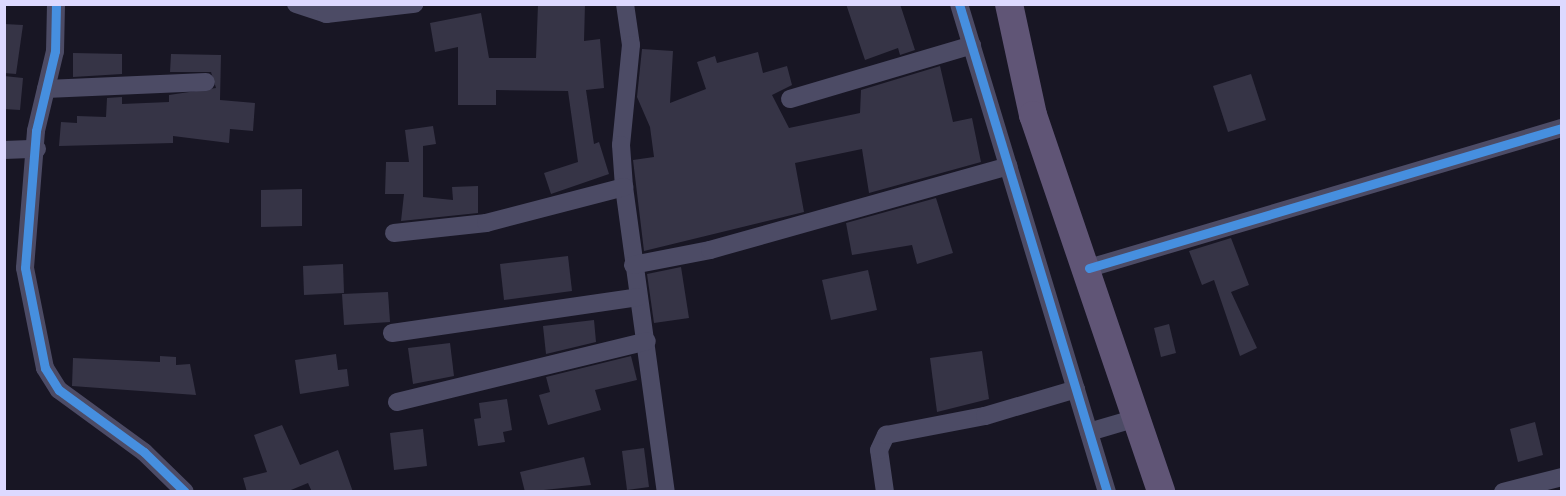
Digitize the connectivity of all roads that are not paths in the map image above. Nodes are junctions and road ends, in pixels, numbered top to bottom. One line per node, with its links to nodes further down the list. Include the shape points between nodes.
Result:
1 (57, 4): 9 (street, via 56,51)
2 (296, 4): 3 (street, via 326,14)
3 (414, 4)
4 (625, 4): 15 (street, via 630,45 621,145)
5 (959, 4): 7 (street)
6 (1009, 4): 18 (main road, via 1033,115)
7 (972, 45): 10 (street); 14 (street)
8 (206, 82): 9 (street)
9 (46, 89): 12 (street)
10 (790, 99)
11 (1562, 128): 18 (street)
12 (37, 148): 13 (street); 27 (street, via 25,268 45,368 59,390 144,452)
13 (4, 150)
14 (1008, 166): 17 (street, via 710,250); 22 (street)
15 (624, 188): 16 (street, via 486,223); 17 (street)
16 (394, 233)
17 (633, 265): 19 (street)
18 (1089, 268): 24 (main road)
19 (638, 297): 20 (street); 21 (street)
20 (392, 333)
21 (647, 341): 23 (street); 28 (street)
22 (1076, 389): 25 (street); 29 (street, via 985,416 886,435 879,450)
23 (397, 402)
24 (1137, 418): 25 (street); 31 (main road)
25 (1089, 432): 30 (street)
26 (1562, 477): 32 (street)
27 (185, 492)
28 (666, 492)
29 (885, 492)
30 (1107, 492)
31 (1161, 492)
32 (1503, 492)

